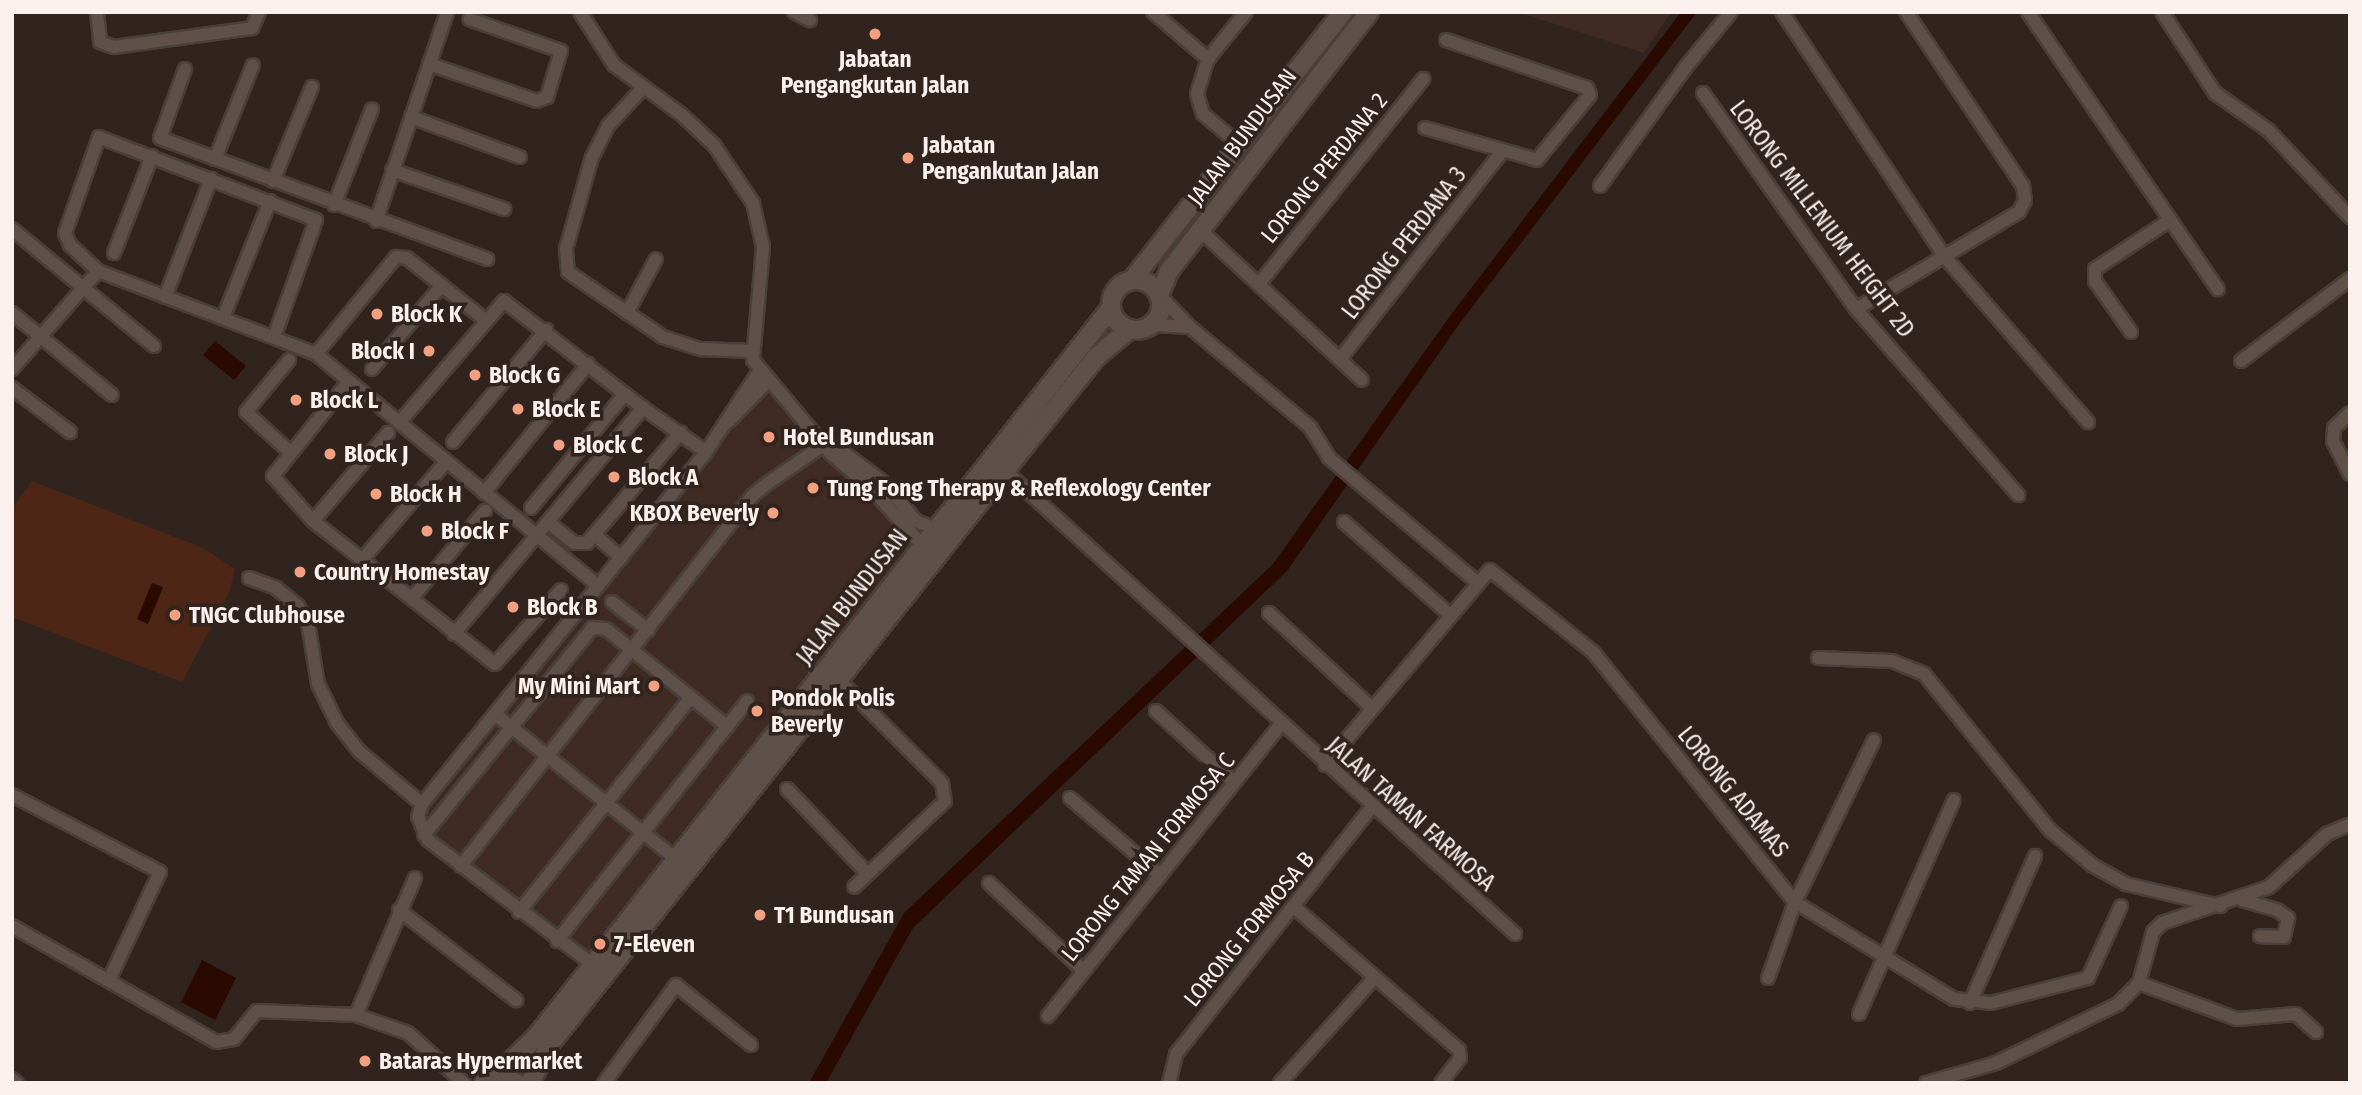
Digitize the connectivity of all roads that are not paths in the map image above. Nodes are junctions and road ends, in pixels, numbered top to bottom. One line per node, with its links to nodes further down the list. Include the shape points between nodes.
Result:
1 (97, 12): 2 (street, via 100,42 114,47 252,28)
2 (259, 12)
3 (447, 12): 19 (street)
4 (580, 12): 24 (street, via 597,45)
5 (794, 12): 16 (street)
6 (1153, 12): 18 (street)
7 (1246, 12): 18 (street)
8 (1343, 12): 29 (main road, JALAN BUNDUSAN)
9 (1369, 12): 45 (main road, JALAN BUNDUSAN)
10 (1731, 12): 37 (street)
11 (1782, 12): 47 (street)
12 (1906, 12): 47 (street, via 2025,193 2019,212)
13 (2028, 12): 42 (street)
14 (2162, 12): 41 (street, via 2215,93 2269,131)
15 (469, 19): 19 (street, via 561,51 547,97 537,101)
16 (810, 20)
17 (1446, 40): 30 (street, via 1589,91 1589,98 1542,157 1530,160)
18 (1208, 59): 29 (street, via 1197,104)
19 (429, 64): 27 (street)
20 (253, 65): 33 (street)
21 (185, 69): 33 (street, via 160,138)
22 (1423, 79): 53 (street, LORONG PERDANA 2)
23 (312, 87): 36 (street)
24 (642, 89): 62 (street, via 608,126 592,157 566,249 568,272); 73 (street, via 705,136 753,204 763,247)
25 (1703, 93): 60 (street, LORONG MILLENIUM HEIGHT 2D)
26 (372, 109): 39 (street)
27 (411, 117): 32 (street); 34 (street)
28 (1425, 128): 30 (street)
29 (1239, 144): 52 (main road, JALAN BUNDUSAN)
30 (1502, 152): 75 (street, LORONG PERDANA 3)
31 (152, 156): 35 (street); 46 (street); 50 (street, via 99,137 65,233 70,245)
32 (520, 157)
33 (215, 159): 36 (street)
34 (392, 170): 40 (street); 43 (street)
35 (211, 179): 38 (street); 58 (street)
36 (273, 181): 39 (street)
37 (1600, 186)
38 (270, 201): 63 (street); 67 (street, via 312,217 317,224)
39 (334, 205): 43 (street)
40 (504, 209)
41 (2350, 217)
42 (2169, 220): 56 (street); 70 (street, via 2095,269 2095,281)
43 (376, 221): 48 (street)
44 (12, 229): 55 (street)
45 (1201, 231): 53 (street); 57 (main road, JALAN BUNDUSAN, via 1169,271)
46 (114, 253)
47 (1944, 256): 60 (street); 89 (street)
48 (487, 259)
49 (656, 259): 62 (street)
50 (98, 271): 55 (street); 58 (street)
51 (2350, 279): 77 (street)
52 (1132, 280): 57 (main road, via 1145,281); 59 (main road, JALAN BUNDUSAN, via 1115,291)
53 (1259, 284): 75 (street)
54 (442, 285): 64 (street); 74 (street, via 407,258 396,257); 80 (street)
55 (83, 288): 71 (street); 72 (street)
56 (2218, 289)
57 (1159, 295): 65 (main road, JALAN BUNDUSAN, via 1161,311); 66 (street)
58 (165, 297): 63 (street)
59 (1111, 308): 68 (main road, via 1117,321); 109 (main road, JALAN BUNDUSAN)
60 (1856, 309): 103 (street, LORONG MILLENIUM HEIGHT 2D)
61 (12, 313): 71 (street)
62 (626, 313): 73 (street, via 663,337 701,349)
63 (223, 318): 74 (street)
64 (484, 319): 69 (street, via 508,301); 90 (street)
65 (1152, 325): 66 (street); 68 (main road, JALAN BUNDUSAN)
66 (1190, 327): 116 (street, via 1310,427 1329,458)
67 (276, 329)
68 (1130, 329): 99 (main road, JALAN BUNDUSAN, via 1101,351)
69 (546, 330): 78 (street); 94 (street)
70 (2131, 332)
71 (41, 336): 79 (street); 86 (street)
72 (154, 346)
73 (751, 351): 81 (street)
74 (316, 354): 83 (street)
75 (1340, 359): 82 (street)
76 (289, 360): 96 (street, via 246,412)
77 (2241, 362)
78 (588, 364): 85 (street); 101 (street)
79 (12, 369)
80 (372, 369)
81 (765, 375): 95 (street); 97 (street)
82 (1362, 380)
83 (349, 381): 90 (street); 96 (street)
84 (12, 388): 91 (street)
85 (625, 394): 87 (street); 104 (street)
86 (112, 395)
87 (643, 408): 92 (street); 107 (street)
88 (2350, 413): 100 (street, via 2334,428 2333,441)
89 (2088, 422)
90 (399, 423): 98 (street)
91 (70, 432)
92 (681, 432): 97 (street); 111 (street)
93 (388, 433): 106 (street)
94 (453, 442)
95 (825, 444): 109 (street, via 864,466 916,521); 112 (street); 123 (street, via 752,496)
96 (290, 452): 106 (street, via 273,476)
97 (706, 452): 113 (street)
98 (446, 462): 101 (street); 114 (street)
99 (1005, 471): 102 (main road, JALAN BUNDUSAN); 133 (street, JALAN TAMAN FARMOSA)
100 (2350, 474)
101 (484, 493): 110 (street)
102 (986, 494): 112 (main road, via 938,542); 127 (main road, JALAN BUNDUSAN)
103 (2018, 495)
104 (531, 508)
105 (485, 511): 119 (street)
106 (313, 521): 114 (street)
107 (548, 522): 110 (street); 111 (street, via 574,543 587,543)
108 (1344, 522): 122 (street)
109 (938, 530): 112 (main road, JALAN BUNDUSAN)
110 (537, 535): 117 (street); 124 (street)
111 (595, 536): 113 (street)
112 (923, 547): 151 (main road, JALAN BUNDUSAN)
113 (621, 558): 117 (street)
114 (361, 561): 119 (street)
115 (249, 578): 145 (street, via 276,589 298,606 308,623 318,684 337,723 360,752)
116 (1478, 583): 122 (street); 159 (street, LORONG ADAMAS, via 1490,570 1593,652)
117 (598, 586): 132 (street)
118 (561, 590): 124 (street, via 499,663)
119 (412, 598): 124 (street)
120 (612, 602): 123 (street)
121 (1269, 613): 130 (street)
122 (1450, 614): 130 (street)
123 (648, 629): 125 (street)
124 (454, 634)
125 (632, 650): 128 (street); 134 (street, via 602,627 592,628); 137 (street)
126 (1818, 658): 161 (street, via 1892,661 1924,674 2050,830 2092,865 2126,884)
127 (841, 682): 153 (street, via 942,783 944,792 945,801); 189 (main road, JALAN BUNDUSAN, via 550,1044)
128 (691, 697): 135 (street); 144 (street)
129 (747, 701): 135 (street)
130 (1372, 708): 138 (street)
131 (1156, 711): 139 (street)
132 (495, 714): 134 (street); 145 (street)
133 (1280, 725): 138 (street, JALAN TAMAN FARMOSA); 139 (street, LORONG TAMAN FORMOSA C)
134 (511, 726): 137 (street); 149 (street)
135 (728, 727): 148 (street)
136 (1874, 740): 159 (street)
137 (548, 755): 144 (street); 152 (street)
138 (1325, 765): 146 (street, JALAN TAMAN FARMOSA)
139 (1234, 782): 154 (street, LORONG TAMAN FORMOSA C)
140 (787, 789): 153 (street)
141 (12, 795): 174 (street, via 160,872)
142 (1070, 798): 154 (street)
143 (1954, 800): 169 (street)
144 (607, 802): 148 (street); 164 (street)
145 (422, 804): 149 (street, via 418,817)
146 (1372, 807): 162 (street, LORONG FORMOSA B); 166 (street, JALAN TAMAN FARMOSA)
147 (2350, 824): 158 (street, via 2327,834 2269,887)
148 (645, 833): 151 (street); 168 (street)
149 (424, 835): 152 (street)
150 (2035, 856): 177 (street)
151 (676, 858): 170 (main road, JALAN BUNDUSAN)
152 (461, 866): 164 (street)
153 (868, 874): 157 (street)
154 (1160, 875): 171 (street, LORONG TAMAN FORMOSA C)
155 (415, 878): 163 (street)
156 (989, 883): 171 (street)
157 (854, 887)
158 (2241, 900): 161 (street); 167 (street, via 2277,909 2288,918 2284,937)
159 (1796, 902): 169 (street, LORONG ADAMAS); 173 (street)
160 (2121, 906): 177 (street, via 2088,978 1991,1003)
161 (2220, 906): 175 (street, via 2162,923 2153,932)
162 (1294, 907): 172 (street); 190 (street, LORONG FORMOSA B, via 1176,1054)
163 (399, 910): 176 (street); 179 (street)
164 (520, 912): 168 (street)
165 (12, 926): 174 (street)
166 (1515, 934)
167 (2260, 936)
168 (557, 941): 170 (street)
169 (1884, 954): 177 (street, LORONG ADAMAS, via 1954,999); 178 (street)
170 (592, 964): 184 (main road, JALAN BUNDUSAN, via 537,1036)
171 (1084, 971): 180 (street, LORONG TAMAN FORMOSA C)
172 (1375, 977): 191 (street); 192 (street, via 1459,1050 1460,1058)
173 (1768, 978)
174 (109, 979): 179 (street, via 216,1042 234,1038 257,1011)
175 (2139, 983): 181 (street, via 2237,1019 2296,1014); 193 (street, via 2127,998 2092,1019 1996,1063)
176 (516, 1000)
177 (1970, 1003)
178 (1859, 1014)
179 (356, 1015): 187 (street, via 408,1033)
180 (1048, 1016)
181 (2316, 1032)
182 (751, 1045): 185 (street, via 676,985)
183 (12, 1079): 186 (street)
184 (490, 1080): 188 (main road)
185 (611, 1080)
186 (17, 1083)
187 (464, 1083)
188 (516, 1083)
189 (530, 1083)
190 (1169, 1083)
191 (1280, 1083)
192 (1441, 1083)
193 (1927, 1083)

